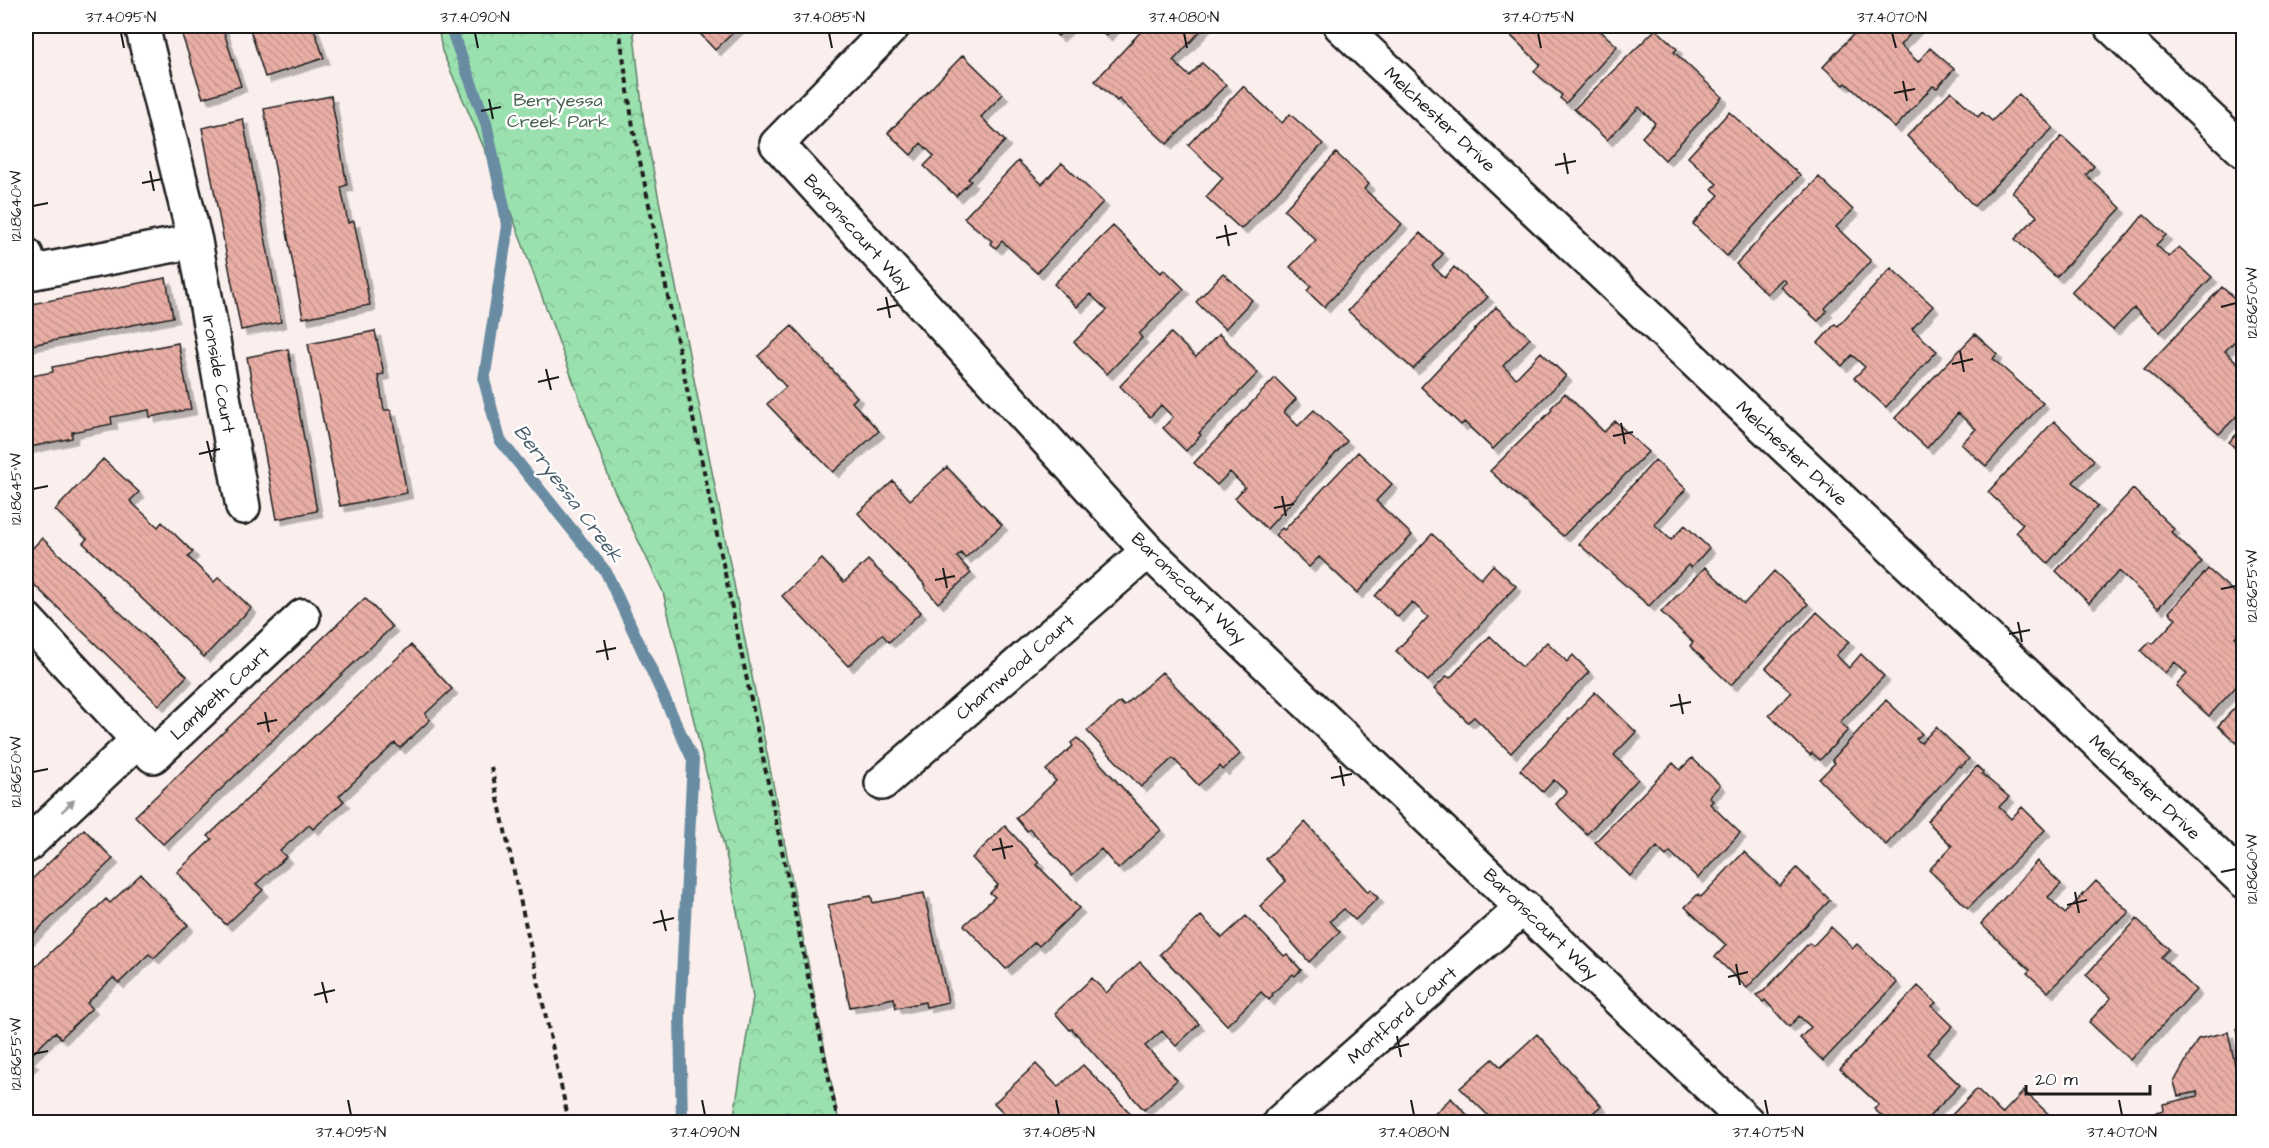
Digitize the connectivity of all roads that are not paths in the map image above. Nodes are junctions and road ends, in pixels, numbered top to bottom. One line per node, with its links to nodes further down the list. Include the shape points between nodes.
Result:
1 (142, 26): 6 (street, Ironside Court)
2 (893, 26): 9 (street, Baronscourt Way, via 777,144)
3 (1341, 26): 15 (street, Melchester Drive)
4 (2111, 26): 5 (street)
5 (2244, 151)
6 (195, 241): 7 (street, via 29,273); 8 (street, Ironside Court)
7 (26, 255)
8 (243, 507)
9 (1148, 551): 13 (street, Charnwood Court); 16 (street, Baronscourt Way)
10 (303, 616): 12 (street, Lambeth Court, via 153,756)
11 (26, 618): 12 (street, Lambeth Court)
12 (138, 740): 14 (street, one-way to 12)
13 (882, 783)
14 (26, 846)
15 (2244, 881)
16 (1524, 907): 17 (street, Montford Court); 18 (street, Baronscourt Way)
17 (1280, 1122)
18 (1747, 1122)

